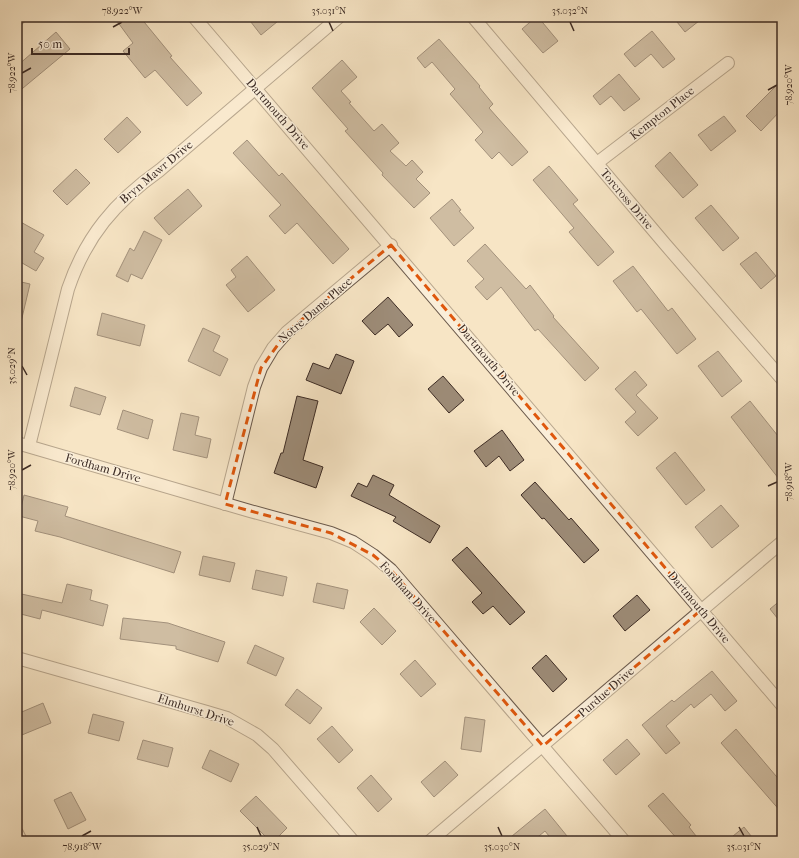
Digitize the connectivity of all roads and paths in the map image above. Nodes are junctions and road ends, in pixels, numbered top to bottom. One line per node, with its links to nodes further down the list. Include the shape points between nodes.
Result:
1 (20, 17): 5 (street)
2 (194, 17): 7 (street, Dartmouth Drive)
3 (339, 17): 7 (street, Bryn Mawr Drive)
4 (473, 17): 8 (street, Torcross Drive)
5 (17, 20)
6 (728, 63): 8 (street, Kempton Place)
7 (256, 88): 9 (street, Dartmouth Drive); 12 (street, Bryn Mawr Drive, via 160,170 136,187 101,223 75,269 68,289)
8 (597, 163): 10 (street, Torcross Drive)
9 (391, 245): 13 (street, Notre Dame Place, via 287,332 273,348 261,368 254,387); 15 (street, Dartmouth Drive)
10 (782, 379)
11 (17, 443): 12 (street, Fordham Drive)
12 (29, 446): 13 (street, Fordham Drive)
13 (225, 504): 18 (street, Fordham Drive, via 331,533 353,542 373,555 390,570)
14 (782, 542): 15 (street, Purdue Drive)
15 (701, 610): 17 (street, Dartmouth Drive); 18 (street, Purdue Drive)
16 (17, 658): 21 (street, Elmhurst Drive, via 207,712 243,725 273,749)
17 (782, 705)
18 (543, 746): 22 (street, Purdue Drive); 23 (street, Fordham Drive)
19 (17, 833): 20 (street)
20 (21, 841)
21 (353, 841)
22 (430, 841)
23 (624, 841)

